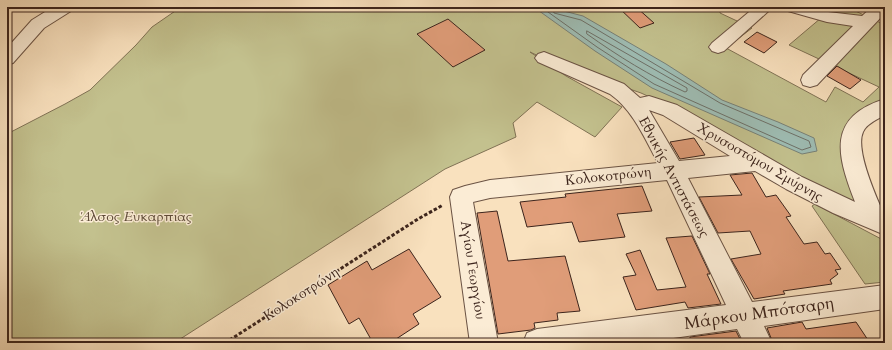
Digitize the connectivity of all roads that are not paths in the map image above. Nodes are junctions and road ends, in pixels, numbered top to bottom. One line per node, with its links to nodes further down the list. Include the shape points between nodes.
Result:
1 (66, 7): 8 (street, via 38,24)
2 (765, 7): 6 (street)
3 (794, 7): 5 (street, via 826,17)
4 (846, 7): 5 (street)
5 (876, 18): 9 (street)
6 (718, 48)
7 (544, 58): 10 (street, Εθνικής Αντιστάσεως, via 617,89)
8 (7, 59)
9 (810, 80)
10 (636, 106): 12 (street, Χρυσοστόμου Σμύρνης, via 649,103 670,110); 13 (street, Εθνικής Αντιστάσεως)
11 (885, 106): 15 (street, via 868,115 857,125 850,142 857,174)
12 (755, 162): 13 (street, Κολοκοτρώνη); 15 (street, Χρυσοστόμου Σμύρνης, via 808,190)
13 (673, 170): 14 (street, Κολοκοτρώνη, via 490,189 473,192); 17 (street, Εθνικής Αντιστάσεως)
14 (462, 200): 18 (street, Αγίου Γεωργίου)
15 (879, 222)
16 (885, 297): 17 (street, Μάρκου Μπότσαρη)
17 (745, 315): 19 (street, Μάρκου Μπότσαρη); 20 (street, Εθνικής Αντιστάσεως)
18 (484, 343)
19 (537, 343)
20 (758, 343)

